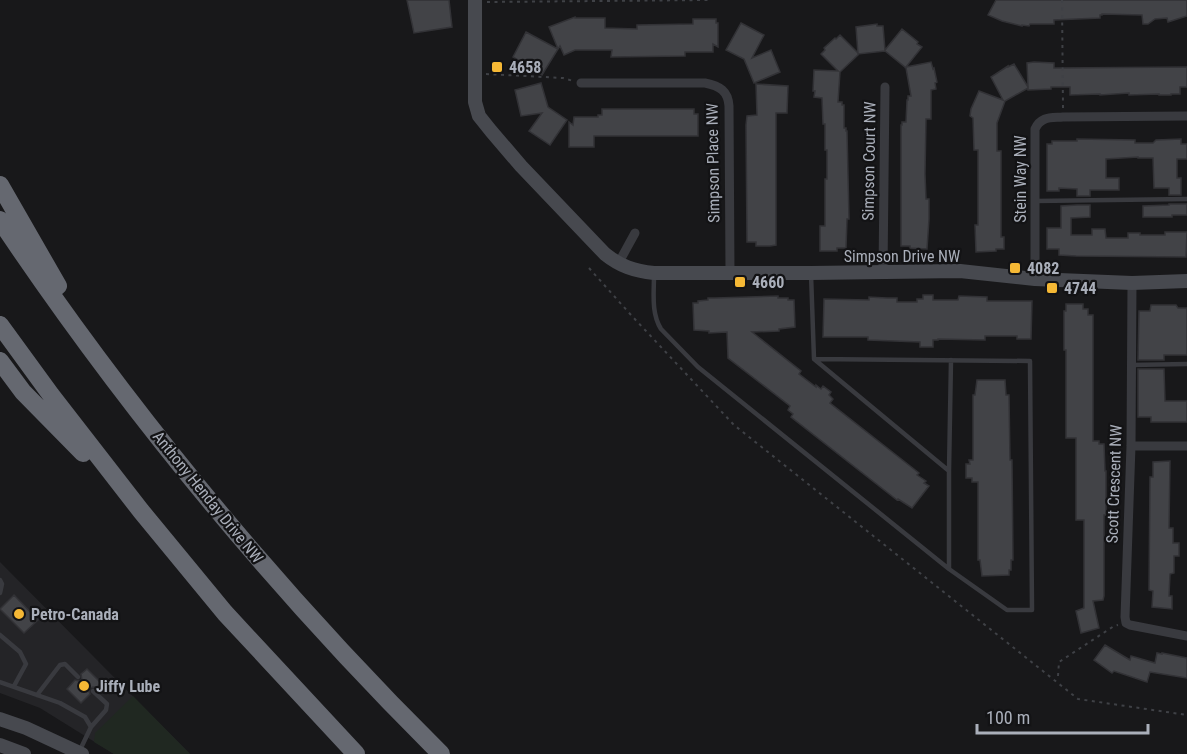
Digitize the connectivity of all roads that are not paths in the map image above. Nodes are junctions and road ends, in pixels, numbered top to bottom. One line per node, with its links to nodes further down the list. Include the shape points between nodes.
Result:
1 (475, 1): 10 (street, Simpson Drive NW, via 475,102 479,117 520,166)
2 (581, 83): 13 (street, Simpson Place NW, via 705,83 724,90 729,98)
3 (885, 87): 11 (street, Simpson Court NW)
4 (1187, 116): 7 (street, Stein Way NW, via 1063,117 1038,122)
5 (0, 185): 22 (highway)
6 (1187, 199): 7 (lane)
7 (1035, 201): 15 (street, Stein Way NW)
8 (0, 220): 22 (highway, Anthony Henday Drive NW)
9 (635, 233): 10 (street)
10 (618, 264): 12 (street, Simpson Drive NW)
11 (883, 272): 14 (street, Simpson Drive NW); 15 (street, Simpson Drive NW, via 960,271)
12 (654, 273): 13 (street, Simpson Drive NW); 29 (lane, via 657,324 698,367)
13 (729, 273): 14 (street, Simpson Drive NW)
14 (811, 273): 19 (lane)
15 (1035, 279): 17 (street, Simpson Drive NW)
16 (1187, 280): 17 (street, Simpson Drive NW)
17 (1132, 283): 23 (street, Scott Crescent NW)
18 (0, 325): 28 (highway)
19 (814, 359): 20 (lane); 27 (lane)
20 (951, 360): 27 (lane); 29 (lane, via 1030,361 1032,610 1006,610)
21 (0, 361): 28 (highway, via 23,392)
22 (99, 362): 45 (highway, Anthony Henday Drive NW, via 279,583)
23 (1131, 364): 24 (lane); 25 (street, Scott Crescent NW)
24 (1187, 364)
25 (1131, 446): 26 (street); 33 (street, Scott Crescent NW, via 1126,623)
26 (1187, 446)
27 (949, 471): 29 (lane)
28 (141, 511): 44 (highway, via 225,613)
29 (949, 569)
30 (0, 580): 31 (lane)
31 (0, 593)
32 (0, 635): 36 (lane, via 20,652 26,664)
33 (1187, 636)
34 (78, 677): 38 (lane, via 65,664 60,665)
35 (0, 682): 36 (lane)
36 (14, 686): 38 (lane)
37 (93, 691): 40 (lane, via 107,704)
38 (37, 695): 40 (lane, via 86,717)
39 (0, 719): 42 (street)
40 (91, 727): 42 (lane)
41 (0, 745): 43 (street)
42 (80, 753)
43 (24, 754)
44 (356, 754)
45 (441, 754)

